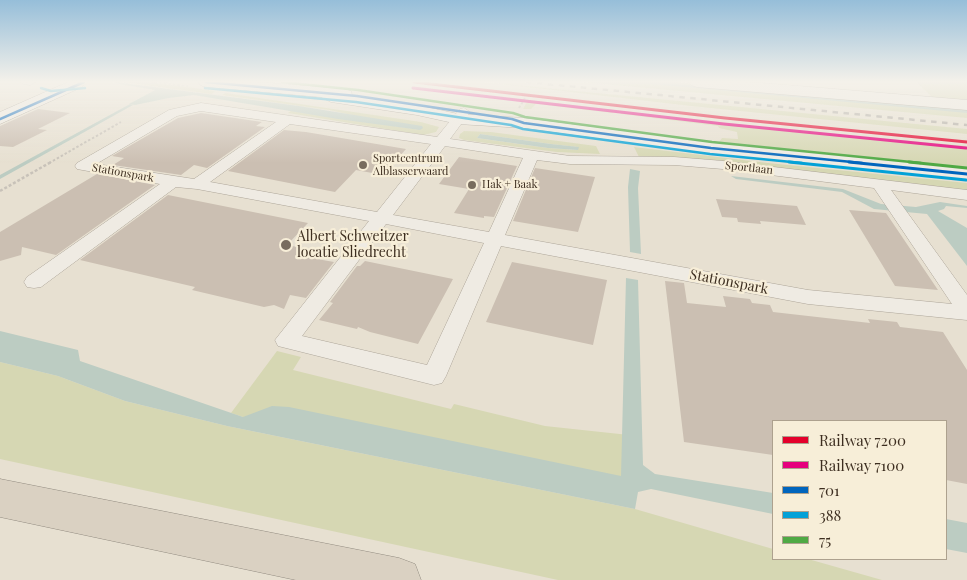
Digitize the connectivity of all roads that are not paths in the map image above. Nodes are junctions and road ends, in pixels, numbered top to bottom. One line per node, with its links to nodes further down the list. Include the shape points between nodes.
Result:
1 (21, 109): 6 (main road)
2 (191, 109): 11 (street, Stationspark, via 173,113 82,166)
3 (215, 109): 7 (street, Stationspark)
4 (411, 109): 5 (main road)
5 (461, 116): 8 (street); 10 (main road, via 711,148)
6 (0, 119)
7 (286, 120): 8 (street, Stationspark); 13 (street)
8 (441, 143): 9 (street, Stationspark); 15 (street)
9 (531, 156): 12 (street, Sportlaan, via 694,163); 16 (street)
10 (967, 174)
11 (174, 182): 13 (street, Stationspark); 17 (street, Stationspark)
12 (878, 183): 14 (street, Sportlaan); 18 (street, Stationspark)
13 (198, 184): 15 (street, Stationspark)
14 (967, 195)
15 (380, 218): 16 (street, Stationspark); 16 (street, via 286,340 434,376)
16 (493, 239): 18 (street, Stationspark, via 808,297)
17 (34, 282)
18 (967, 312)
19 (0, 498): 20 (highway)
20 (399, 580)

